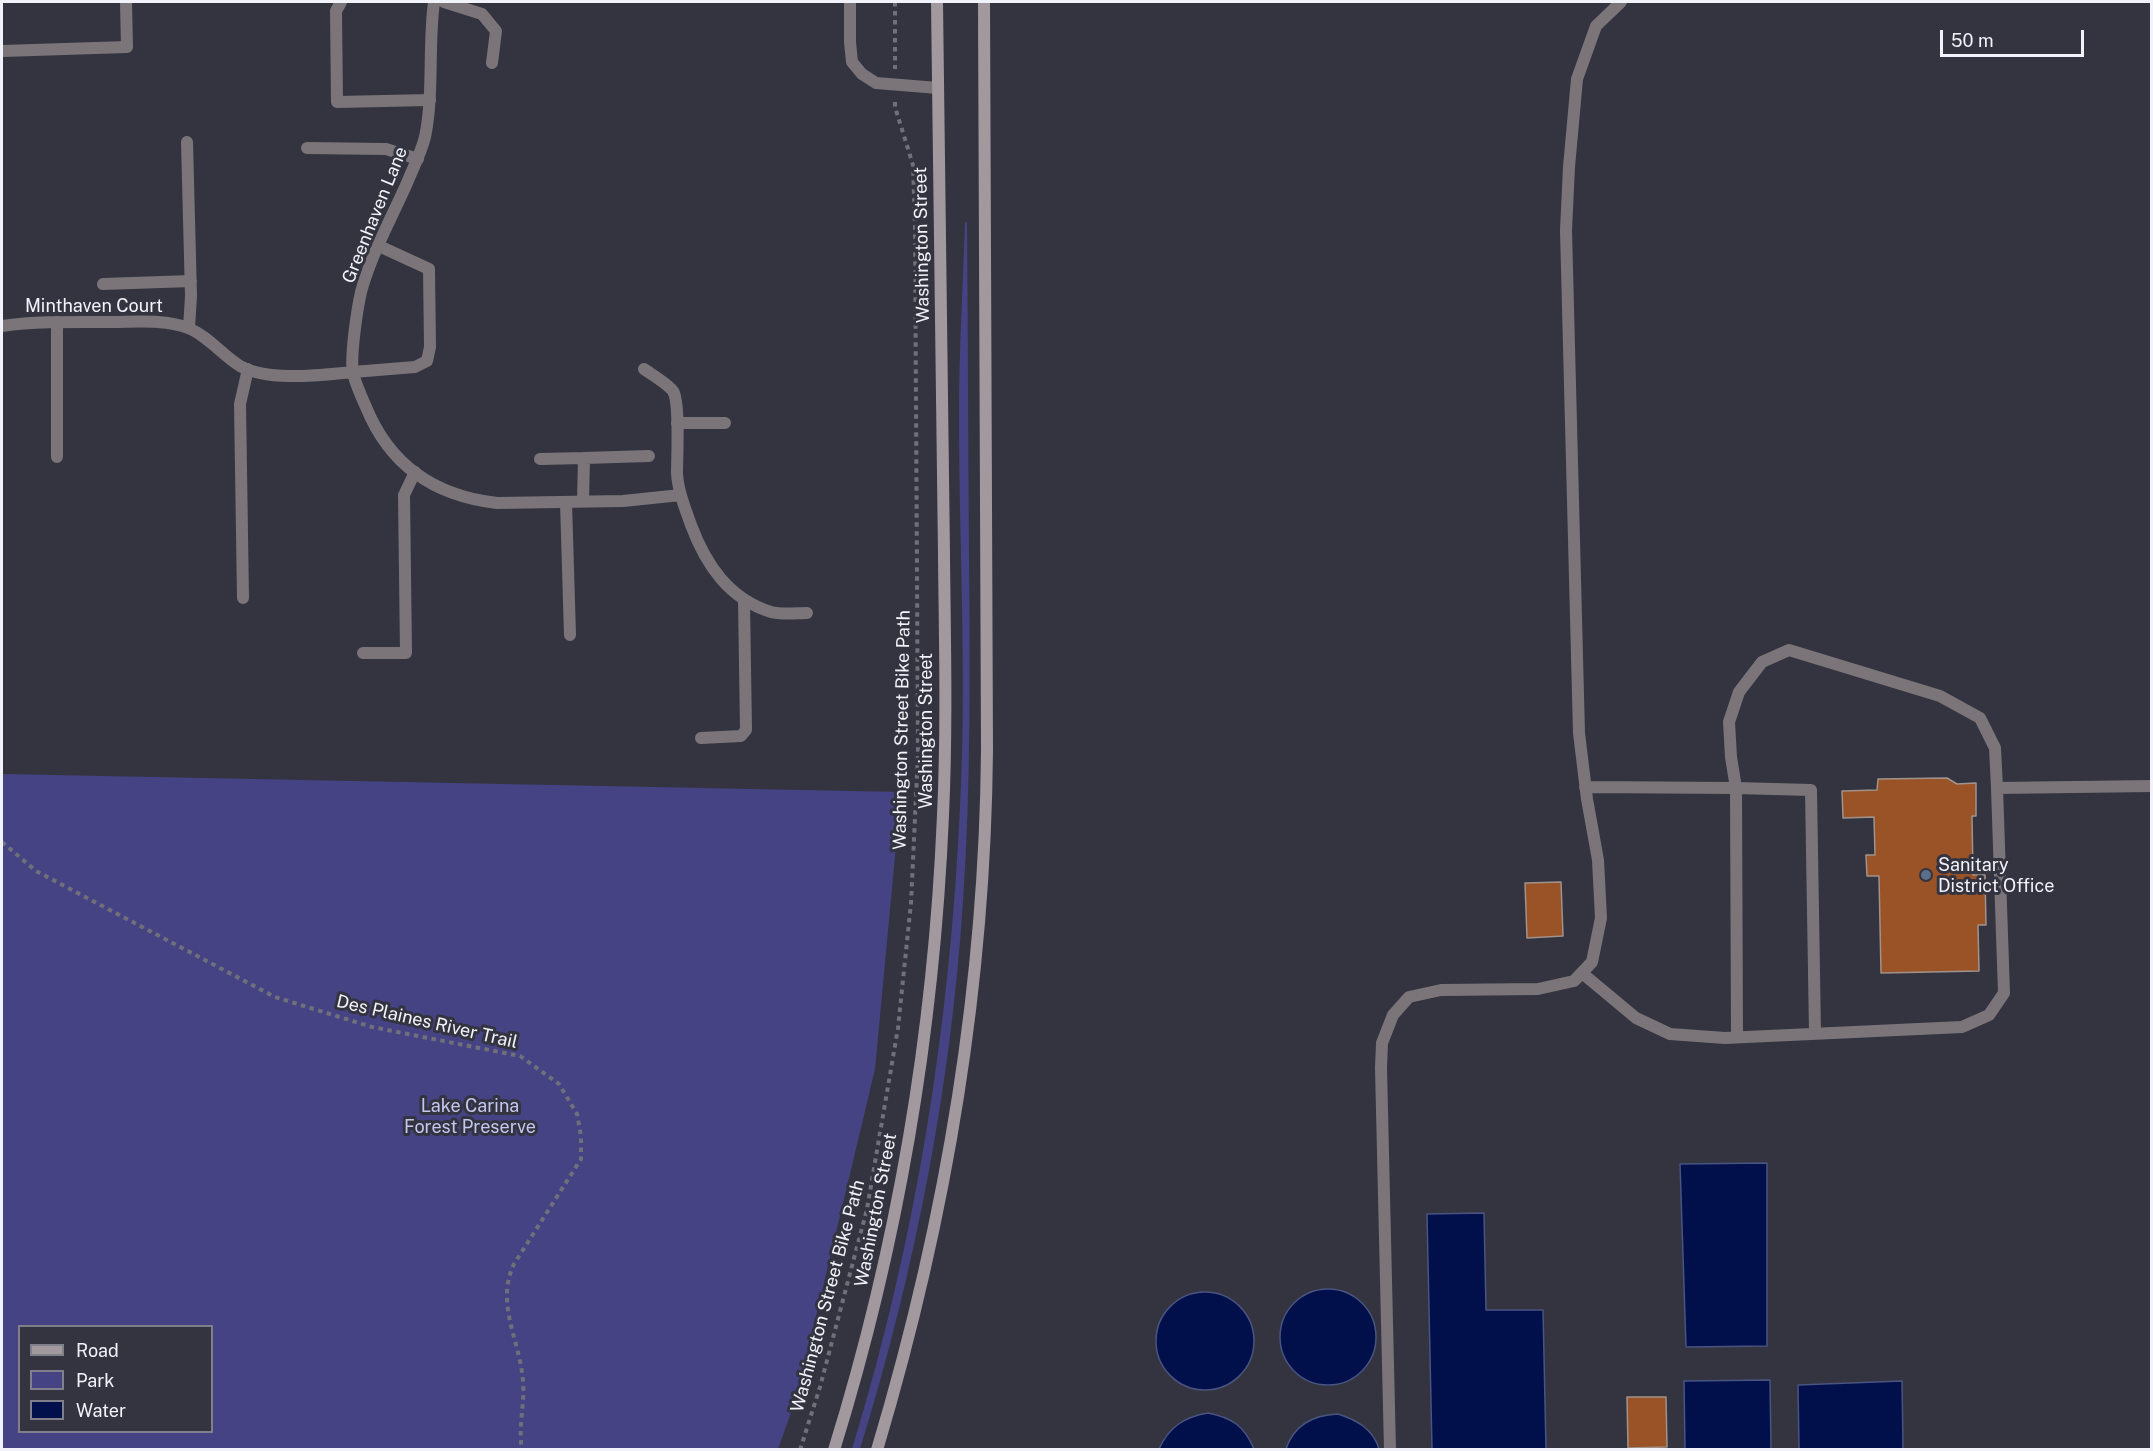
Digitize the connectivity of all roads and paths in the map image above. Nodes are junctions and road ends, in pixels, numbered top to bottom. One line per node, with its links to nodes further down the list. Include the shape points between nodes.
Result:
1 (126, 2): 10 (street, via 127,47)
2 (340, 2): 14 (street, via 336,11 338,102)
3 (434, 2): 14 (street, Greenhaven Lane)
4 (444, 2): 11 (street, via 482,14 496,31)
5 (850, 2): 12 (street, via 852,62 876,83)
6 (895, 2): 12 (path, Washington Street Bike Path)
7 (937, 2): 13 (main road, Washington Street)
8 (984, 2): 54 (main road, via 987,750 982,879 973,984 951,1143 916,1308)
9 (1621, 2): 44 (street, via 1596,26 1577,79 1566,230 1579,733)
10 (2, 51)
11 (492, 63)
12 (895, 84): 13 (street); 52 (path, Washington Street Bike Path, via 895,107 913,165 915,226 918,754 911,903 898,1028 867,1209)
13 (938, 88): 53 (main road, Washington Street, via 945,733 937,911 922,1048 897,1199 878,1294)
14 (430, 100): 17 (street, Greenhaven Lane)
15 (187, 142): 19 (street)
16 (307, 148): 17 (street, via 386,149)
17 (418, 159): 18 (street, Greenhaven Lane)
18 (379, 246): 26 (street, Greenhaven Lane, via 361,292); 26 (street, Minthaven Court, via 429,270 430,347 427,361 415,367)
19 (191, 281): 20 (street); 23 (street)
20 (104, 284)
21 (57, 322): 22 (street, Minthaven Court); 23 (street, Minthaven Court, via 163,322); 30 (street)
22 (2, 326)
23 (189, 328): 24 (street, Minthaven Court, via 224,356)
24 (248, 369): 26 (street, Minthaven Court, via 281,375); 37 (street, via 240,404)
25 (644, 369): 27 (street, via 673,391)
26 (353, 372): 33 (street, Greenhaven Lane, via 375,430 401,463)
27 (676, 423): 28 (street); 34 (street)
28 (725, 423)
29 (649, 456): 31 (street)
30 (57, 457)
31 (584, 458): 32 (street); 35 (street)
32 (540, 459)
33 (415, 472): 36 (street, Greenhaven Lane, via 438,488 478,501); 41 (street, via 404,495 405,653)
34 (681, 495): 35 (street, Greenhaven Lane); 38 (street, via 697,541 711,566 726,587)
35 (583, 501): 36 (street, Greenhaven Lane)
36 (566, 502): 40 (street)
37 (243, 598)
38 (744, 601): 39 (street, via 773,613); 42 (street, via 746,729 741,736)
39 (807, 614)
40 (570, 635)
41 (363, 653)
42 (701, 738)
43 (2151, 786): 46 (street)
44 (1585, 787): 45 (street); 48 (street, via 1598,860 1601,918 1592,962)
45 (1736, 788): 46 (street, via 1729,722 1739,692 1762,662 1789,650 1940,696 1980,718 1995,748); 49 (street, via 1811,790); 50 (street)
46 (1997, 788): 49 (street, via 2004,993 1989,1015 1962,1027)
47 (2, 842): 51 (path, Des Plaines River Trail, via 36,871 275,997 372,1027 520,1056 559,1084 577,1114 581,1159 507,1278 505,1299 524,1381)
48 (1582, 973): 50 (street, via 1636,1018 1670,1034); 55 (street, via 1574,981 1538,989 1441,990 1409,997 1393,1015 1382,1043 1381,1068)
49 (1815, 1033): 50 (street)
50 (1737, 1037)
51 (522, 1449)
52 (800, 1449)
53 (834, 1449)
54 (877, 1449)
55 (1390, 1449)

